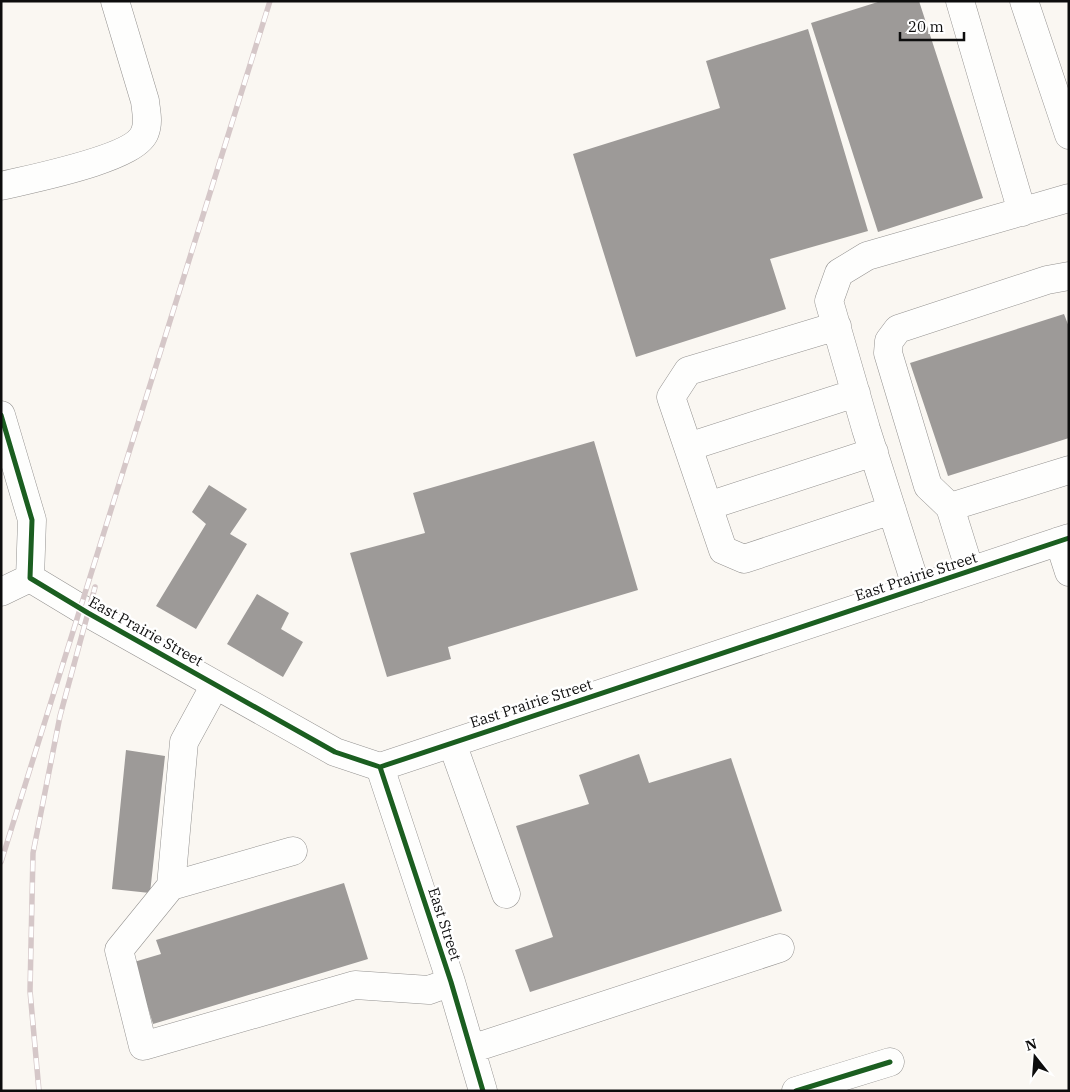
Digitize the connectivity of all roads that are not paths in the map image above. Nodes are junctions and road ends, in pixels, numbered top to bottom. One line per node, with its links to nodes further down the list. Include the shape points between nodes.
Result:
1 (115, 1): 5 (street, via 145,101 145,133 121,152 100,160)
2 (960, 1): 7 (street)
3 (1024, 1): 4 (street)
4 (1069, 135)
5 (1, 186)
6 (1069, 198): 7 (street)
7 (1022, 212): 9 (street, via 867,256 839,273 829,300)
8 (1069, 276): 16 (street, via 1047,280 898,329 889,341 888,353 928,486)
9 (837, 326): 10 (street); 12 (street, via 688,371 671,397)
10 (856, 393): 12 (street); 13 (street)
11 (1, 415): 21 (street, via 32,520)
12 (688, 447): 15 (street)
13 (874, 452): 15 (street); 17 (street)
14 (1069, 470): 16 (street)
15 (708, 506): 17 (street, via 723,550 744,559)
16 (950, 507): 19 (street)
17 (892, 510): 22 (street)
18 (1064, 540): 19 (street, East Prairie Street); 20 (street)
19 (970, 571): 22 (street, East Prairie Street)
20 (1069, 572)
21 (30, 578): 23 (street); 24 (street, East Prairie Street)
22 (917, 589): 25 (street, East Prairie Street)
23 (1, 592)
24 (215, 685): 26 (street, East Prairie Street, via 335,752); 28 (street, via 184,742)
25 (452, 742): 26 (street, East Prairie Street); 29 (street)
26 (380, 767): 31 (street, East Street)
27 (294, 851): 28 (street)
28 (171, 886): 31 (street, via 119,950 143,1046 355,985 429,990)
29 (506, 894)
30 (780, 948): 32 (street)
31 (451, 982): 32 (street, East Street)
32 (471, 1050): 34 (street, East Street)
33 (890, 1062): 35 (street)
34 (484, 1091)
35 (796, 1091)

